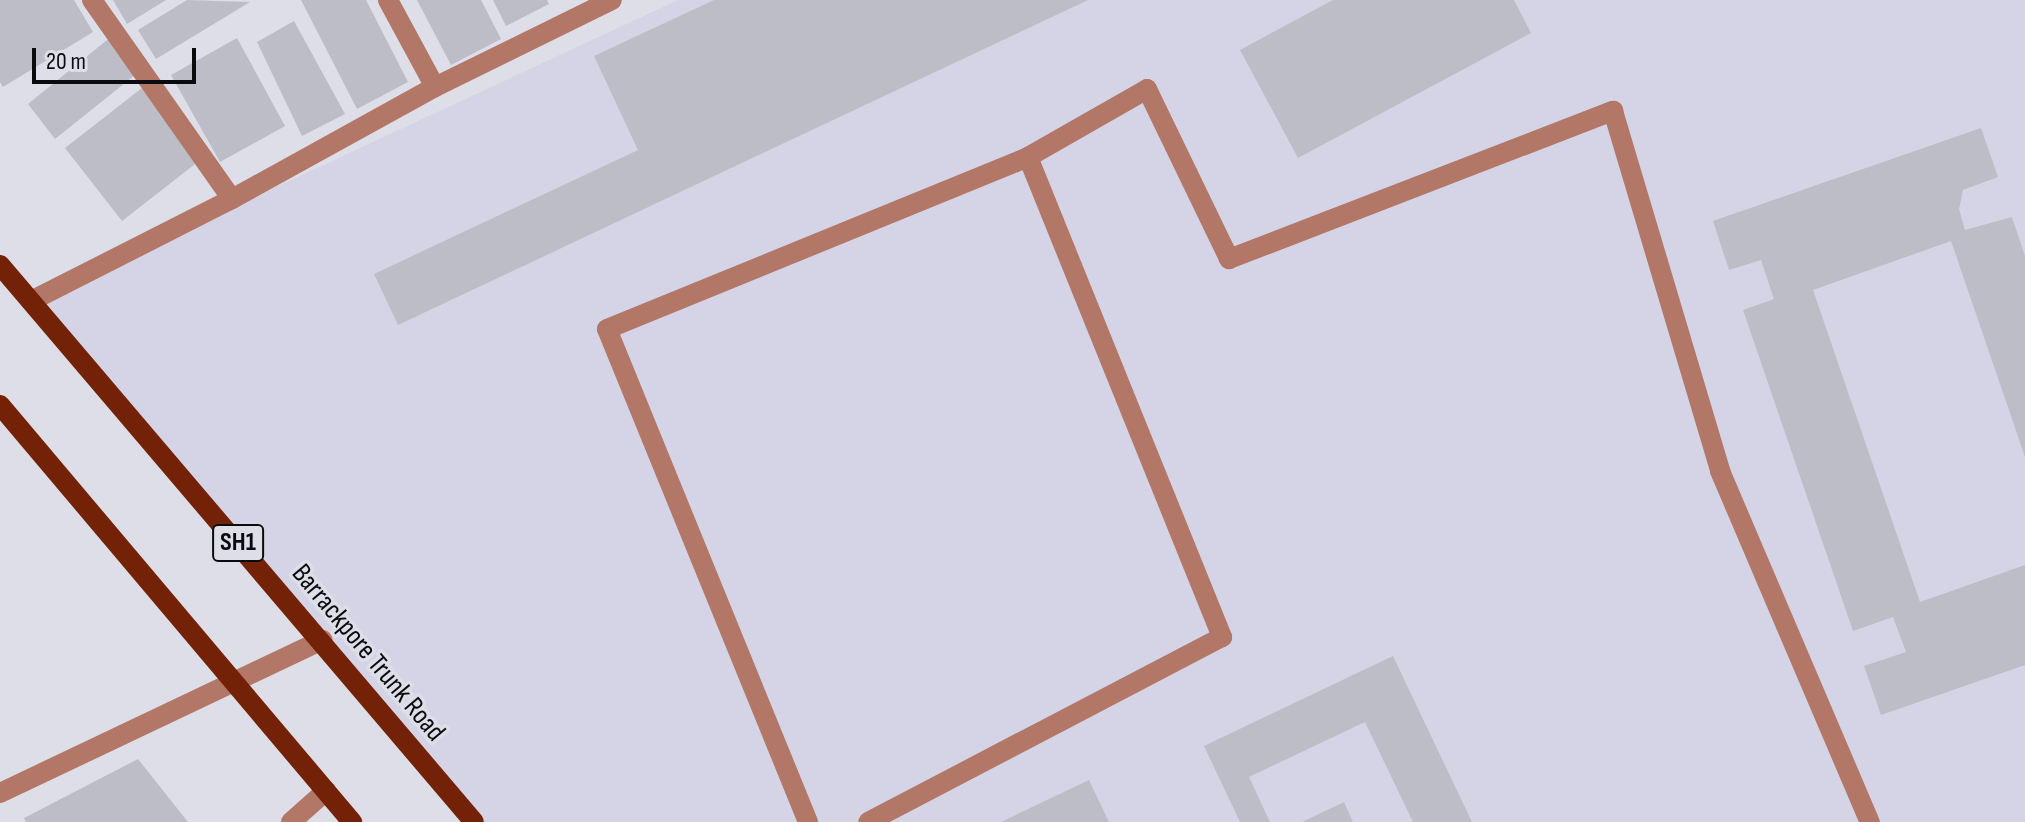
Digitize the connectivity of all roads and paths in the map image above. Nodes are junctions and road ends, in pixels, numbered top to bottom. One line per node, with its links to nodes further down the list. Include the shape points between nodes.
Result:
1 (92, 0): 6 (street)
2 (388, 0): 4 (street)
3 (612, 0): 4 (street)
4 (435, 87): 6 (street)
5 (1028, 157): 17 (street, via 607,329); 18 (street, via 1222,637); 19 (street, via 1147,89 1229,259 1613,111 1720,471)
6 (232, 199): 8 (street)
7 (0, 265): 8 (main road, Barrackpore Trunk Road / SH1)
8 (31, 301): 10 (main road, Barrackpore Trunk Road / SH1)
9 (0, 405): 11 (main road)
10 (322, 640): 11 (street); 16 (main road, Barrackpore Trunk Road / SH1)
11 (233, 681): 12 (main road); 13 (street)
12 (326, 791): 14 (street); 15 (main road)
13 (0, 793)
14 (291, 822)
15 (352, 822)
16 (474, 822)
17 (808, 822)
18 (868, 822)
19 (1870, 822)

